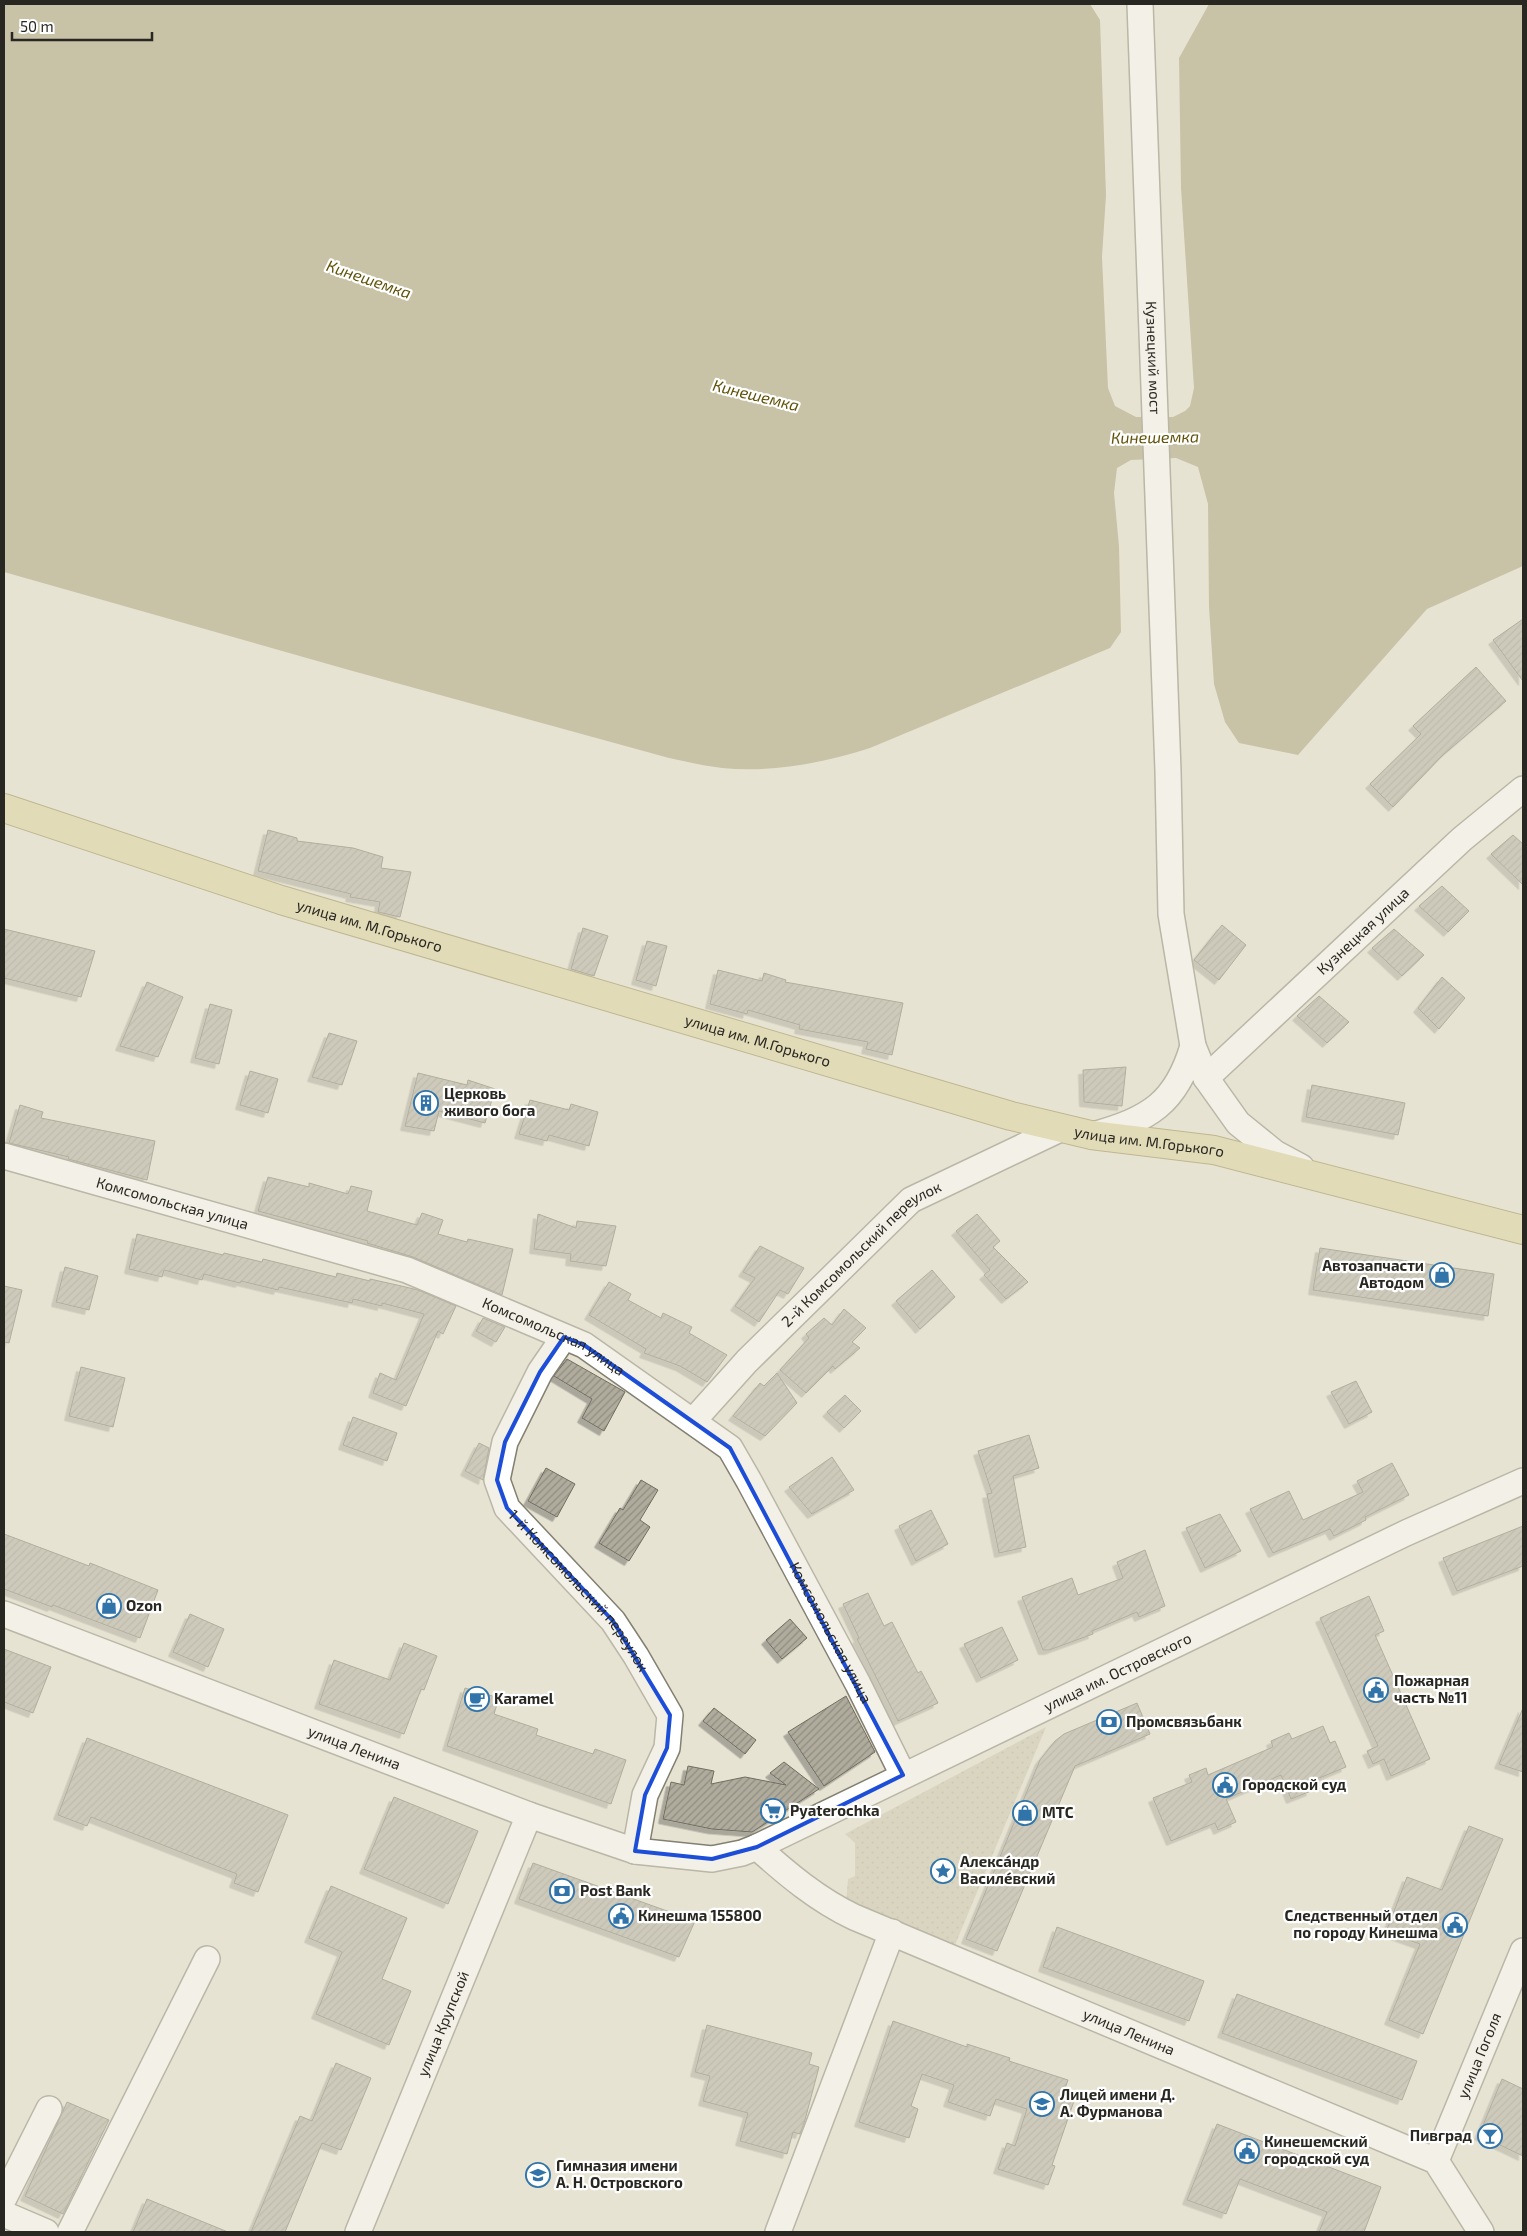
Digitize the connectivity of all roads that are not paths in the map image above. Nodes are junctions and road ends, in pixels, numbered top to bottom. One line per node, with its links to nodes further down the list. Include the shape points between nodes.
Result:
1 (1140, 4): 4 (street, Кузнецкий мост, via 1171,914)
2 (1523, 789): 5 (street, Кузнецкая улица, via 1462,839)
3 (4, 808): 6 (main road, улица им. М.Горького, via 280,900)
4 (1193, 1046): 5 (street, Кузнецкий мост); 7 (street, via 1177,1083 1151,1114)
5 (1206, 1078): 9 (street, Кузнецкий мост, via 1238,1123 1275,1153)
6 (1060, 1129): 7 (main road, улица им. М.Горького); 12 (street, 2-й Комсомольский переулок, via 911,1200 747,1361)
7 (1091, 1135): 9 (main road, улица им. М.Горького, via 1214,1150)
8 (4, 1156): 11 (street, Комсомольская улица, via 406,1270)
9 (1316, 1175): 10 (main road, улица им. М.Горького)
10 (1523, 1230)
11 (564, 1337): 12 (street, Комсомольская улица, via 584,1345); 18 (street, 1-й Комсомольский переулок, via 540,1372 505,1442 497,1480 507,1508 613,1622 670,1715 668,1748 645,1795)
12 (693, 1421): 15 (street, Комсомольская улица, via 730,1448 858,1684)
13 (1523, 1481): 15 (street, улица им. Островского, via 1406,1533)
14 (4, 1614): 16 (street, улица Ленина)
15 (903, 1775): 17 (street, улица им. Островского)
16 (529, 1815): 18 (street, улица Ленина); 29 (street, улица Крупской)
17 (757, 1847): 19 (street, улица им. Островского); 20 (street, улица Ленина, via 828,1904)
18 (635, 1852): 19 (street, улица Ленина)
19 (712, 1859)
20 (892, 1932): 24 (street, улица Ленина); 30 (street)
21 (1523, 1951): 24 (street, улица Гоголя)
22 (207, 1959): 28 (street)
23 (49, 2109): 25 (street)
24 (1436, 2161): 31 (street)
25 (4, 2198)
26 (4, 2214): 27 (street)
27 (46, 2232)
28 (70, 2232)
29 (358, 2232)
30 (778, 2232)
31 (1481, 2232)

